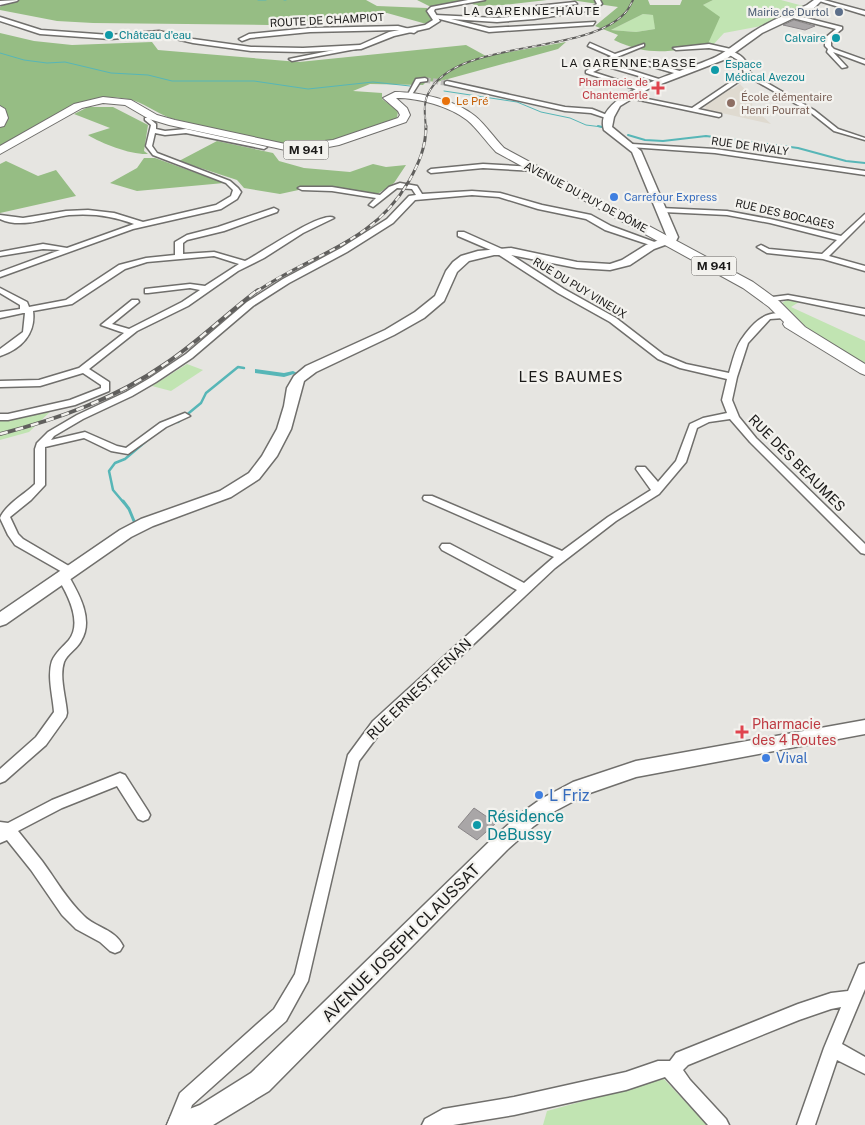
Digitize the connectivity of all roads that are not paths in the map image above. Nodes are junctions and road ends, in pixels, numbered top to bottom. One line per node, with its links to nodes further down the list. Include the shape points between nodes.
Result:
1 (15, 0): 5 (street)
2 (482, 0): 12 (street, ROUTE DE CHAMPIOT, via 436,7 430,11)
3 (597, 0): 13 (street, via 599,6 583,10)
4 (818, 0): 7 (street); 11 (main road)
5 (0, 3)
6 (575, 3): 13 (street, via 537,8)
7 (837, 5): 8 (street, via 850,4); 9 (street)
8 (861, 8)
9 (865, 13)
10 (471, 14): 13 (street)
11 (791, 16): 20 (street, via 840,28 829,36); 25 (main road, via 760,31)
12 (435, 17): 13 (street); 16 (street); 17 (street, ROUTE DE CHAMPIOT, via 436,23)
13 (503, 18)
14 (0, 19): 23 (street, ROUTE DE CHAMPIOT, via 38,31 110,37 159,33 251,49)
15 (593, 23): 16 (street)
16 (484, 30): 18 (street)
17 (414, 31): 19 (street, ROUTE DE CHAMPIOT, via 398,28 310,30); 23 (street, ROUTE DE CHAMPIOT, via 392,34)
18 (480, 37)
19 (242, 39)
20 (828, 43): 29 (street, via 832,50); 31 (street, via 823,46)
21 (590, 45): 26 (street)
22 (642, 45): 26 (street)
23 (354, 48): 27 (street, ROUTE DE CHAMPIOT)
24 (676, 48): 25 (street, via 709,46)
25 (732, 52): 32 (main road); 33 (street, via 740,57)
26 (616, 56): 30 (street)
27 (292, 59)
28 (638, 61): 32 (street)
29 (865, 62)
30 (604, 64): 35 (street); 37 (street, via 588,72)
31 (844, 68)
32 (681, 72): 35 (main road)
33 (747, 74): 41 (street); 49 (street, via 812,111 836,130)
34 (425, 80): 38 (street, via 418,80)
35 (659, 80): 37 (main road)
36 (447, 83): 44 (street)
37 (640, 89): 39 (main road)
38 (412, 96): 47 (main road, M 941, via 395,94 388,98 403,110 402,120 335,143 313,147 290,148); 47 (main road, M 941, via 397,94 390,98 407,109 409,116 404,122 317,149 264,147); 53 (main road, AVENUE DU PUY DE DÔME / M 941, via 470,117 500,150)
39 (628, 97): 41 (street); 44 (main road, via 617,104)
40 (0, 109): 46 (main road, via 3,118)
41 (694, 109): 42 (street)
42 (719, 115)
43 (145, 117): 45 (main road, M 941, via 127,105 105,101 85,106); 47 (main road, M 941); 48 (street, via 154,125)
44 (609, 117): 50 (main road, via 609,130)
45 (56, 120): 47 (main road, M 941, via 84,104 112,99 130,103); 52 (main road)
46 (0, 124)
47 (171, 127): 48 (street); 51 (street)
48 (154, 131): 51 (street)
49 (863, 139)
50 (632, 146): 55 (street, RUE DE RIVALY, via 715,151); 62 (main road)
51 (151, 149): 67 (street, via 158,156 220,178 236,188 236,195 221,206)
52 (0, 152)
53 (535, 169): 54 (street, via 482,166); 60 (main road, AVENUE DU PUY DE DÔME / M 941)
54 (431, 171)
55 (865, 173)
56 (302, 188): 58 (street)
57 (420, 196): 58 (street, via 415,187 400,185 391,187); 65 (street, via 494,194); 99 (street, via 412,198 390,221 250,304 189,356 153,380 71,422 51,434)
58 (381, 197): 59 (street)
59 (373, 205)
60 (601, 205): 65 (street); 70 (main road, AVENUE DU PUY DE DÔME / M 941)
61 (274, 210): 75 (street, via 221,230 186,237 179,242)
62 (663, 210): 69 (street, RUE DES BOCAGES, via 727,213 770,220); 70 (main road, via 673,237)
63 (865, 216): 69 (street)
64 (2, 217): 67 (street, via 30,220 62,214 102,213)
65 (588, 217): 70 (street, via 608,228)
66 (330, 218): 77 (street, via 300,231)
67 (139, 223): 72 (street)
68 (461, 234): 73 (street, RUE DU PUY VINEUX)
69 (843, 239): 76 (street)
70 (662, 242): 73 (main road, via 628,262 610,267); 83 (main road, AVENUE DU PUY DE DÔME / M 941, via 748,285)
71 (761, 247): 76 (street, via 768,251)
72 (68, 250): 74 (street, via 62,247 29,248); 79 (street)
73 (498, 251): 94 (street, RUE DU PUY VINEUX, via 561,292 614,320 661,357 683,366); 107 (main road, via 468,258 455,267 449,272 440,298 418,316 311,368 298,378 284,428 264,464 249,479 202,505 131,530)
74 (0, 254)
75 (179, 256): 77 (street, via 214,254); 85 (street, via 131,264 69,302)
76 (824, 257): 78 (street)
77 (247, 264): 80 (street)
78 (865, 269)
79 (0, 277)
80 (208, 289): 82 (street, via 190,286); 90 (street)
81 (0, 290): 85 (street, via 24,304)
82 (148, 291)
83 (764, 297): 86 (street, via 795,298); 88 (main road, AVENUE DU PUY DE DÔME / M 941); 89 (main road, AVENUE DU PUY DE DÔME / M 941)
84 (135, 302): 90 (street, via 105,325)
85 (27, 311): 87 (street); 91 (street, via 30,330)
86 (865, 312)
87 (0, 315)
88 (781, 316): 89 (main road, AVENUE DU PUY DE DÔME / M 941); 94 (street, via 767,318 744,342)
89 (800, 330): 93 (main road, AVENUE DU PUY DE DÔME / M 941)
90 (130, 332): 92 (street)
91 (0, 353)
92 (84, 369): 95 (street, via 40,383); 98 (street, via 106,384 106,389 67,405)
93 (865, 370)
94 (732, 377): 96 (street, via 727,400)
95 (0, 384)
96 (732, 415): 101 (street, RUE ERNEST RENAN, via 693,426 681,462); 105 (street, RUE DES BEAUMES, via 753,440)
97 (184, 416): 99 (street, via 164,425 128,451 115,449 85,435)
98 (0, 417)
99 (41, 445): 103 (street, via 40,485)
100 (641, 469): 101 (street)
101 (658, 489): 106 (street, RUE ERNEST RENAN)
102 (428, 498): 106 (street)
103 (3, 517): 107 (street, via 19,542)
104 (446, 547): 108 (street)
105 (865, 550)
106 (562, 556): 108 (street, RUE ERNEST RENAN)
107 (66, 575): 109 (main road); 111 (street, via 79,616 78,636 57,666 61,713 41,741)
108 (525, 589): 120 (street, RUE ERNEST RENAN, via 378,725 353,759 302,976 280,1015 186,1099)
109 (0, 620)
110 (865, 726): 120 (main road, AVENUE JOSEPH CLAUSSAT, via 636,769 600,780 548,805 500,844 260,1082 207,1115)
111 (0, 777)
112 (142, 815): 113 (street, via 120,779)
113 (3, 831): 114 (street, via 36,865 67,910 81,924)
114 (115, 946)
115 (865, 970): 116 (street)
116 (852, 998): 117 (street); 119 (street, via 831,1000 682,1059)
117 (832, 1048): 118 (street); 123 (street)
118 (865, 1066)
119 (674, 1072): 121 (street, via 658,1069 626,1082 443,1118); 122 (street)
120 (178, 1125)
121 (431, 1125)
122 (720, 1125)
123 (806, 1125)

